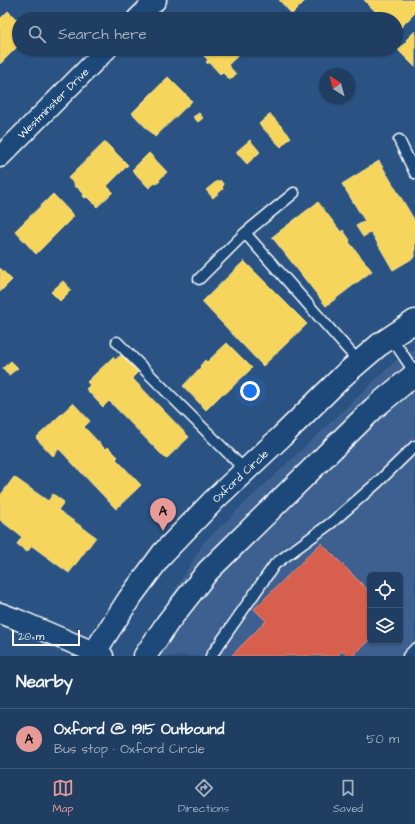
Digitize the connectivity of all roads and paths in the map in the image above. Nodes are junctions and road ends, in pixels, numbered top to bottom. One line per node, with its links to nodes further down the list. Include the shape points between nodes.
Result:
1 (156, 0): 2 (street)
2 (144, 12)
3 (100, 56): 5 (street, Westminster Drive)
4 (399, 140): 6 (lane)
5 (0, 157)
6 (415, 173)
7 (294, 193): 8 (lane)
8 (245, 233): 9 (lane); 13 (lane)
9 (199, 279)
10 (415, 321): 11 (street, Oxford Circle)
11 (391, 337): 13 (street, Oxford Circle); 14 (lane)
12 (117, 342): 16 (lane)
13 (359, 362): 16 (street, Oxford Circle)
14 (415, 374): 20 (street, via 374,408 208,571)
15 (415, 446): 21 (lane, via 331,524 275,564)
16 (245, 470): 19 (street, Oxford Circle, via 163,552 129,598)
17 (0, 613): 19 (street)
18 (415, 650): 22 (lane)
19 (97, 655)
20 (145, 656)
21 (211, 656)
22 (408, 656)

